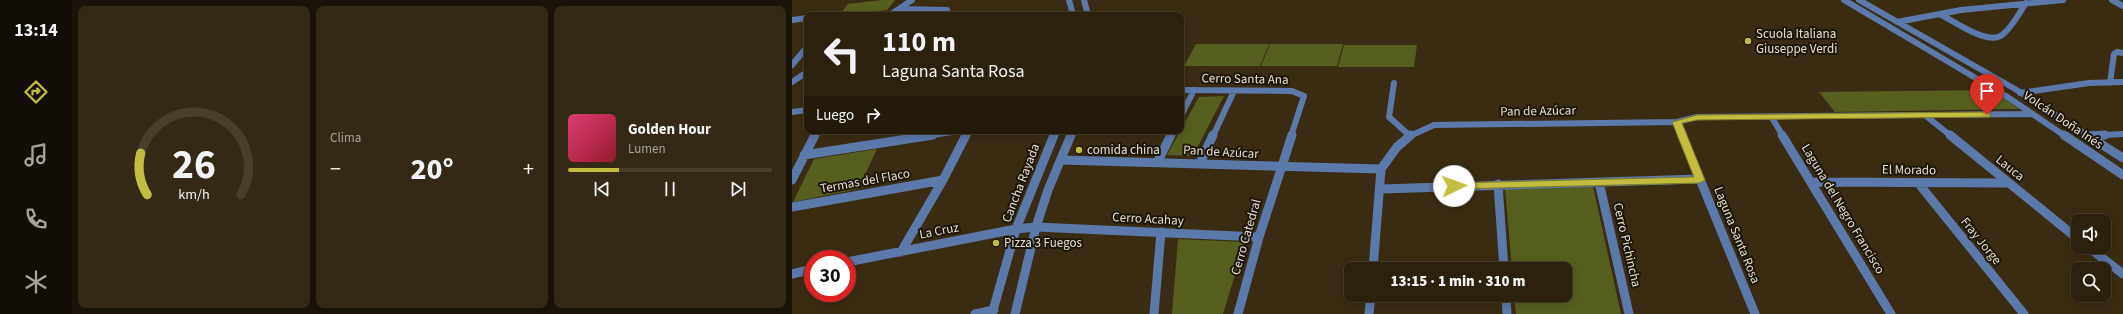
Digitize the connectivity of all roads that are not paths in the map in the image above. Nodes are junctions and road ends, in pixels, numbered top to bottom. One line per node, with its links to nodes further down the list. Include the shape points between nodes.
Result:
1 (912, 0): 10 (street)
2 (1069, 0): 13 (street)
3 (1084, 0): 14 (street)
4 (1844, 0): 19 (street, Volcán Doña Inés)
5 (1859, 0): 18 (street, Volcán Doña Inés)
6 (2063, 0): 8 (street)
7 (2112, 0): 9 (street)
8 (2026, 3): 15 (street); 15 (street, via 2002,35 1996,38 1984,36)
9 (2123, 6)
10 (900, 9): 11 (street); 12 (street)
11 (947, 10)
12 (895, 12)
13 (1071, 12)
14 (1087, 12)
15 (1940, 14): 18 (street)
16 (804, 18): 17 (street)
17 (792, 20)
18 (1898, 22): 19 (street); 31 (street, Volcán Doña Inés)
19 (1886, 24): 32 (street, Volcán Doña Inés)
20 (804, 51): 22 (street)
21 (2123, 53): 27 (street, via 2114,54)
22 (792, 65)
23 (804, 74): 24 (street)
24 (792, 82)
25 (2123, 82): 27 (street)
26 (1394, 83): 47 (street, via 1389,117)
27 (2110, 83): 31 (street, via 2090,83)
28 (1184, 90): 29 (street, Cerro Santa Ana)
29 (1194, 90): 30 (street, Cerro Santa Ana); 34 (street)
30 (1234, 91): 53 (street); 54 (street, Cerro Santa Ana, via 1292,91 1304,96)
31 (2022, 93): 32 (street); 48 (street, Volcán Doña Inés)
32 (2006, 96): 36 (street, Volcán Doña Inés)
33 (804, 110): 35 (street)
34 (1184, 110)
35 (792, 112)
36 (2033, 114): 37 (street, Pan de Azúcar); 56 (street, Volcán Doña Inés)
37 (1926, 116): 38 (street, Pan de Azúcar); 64 (street, Lauca)
38 (1772, 118): 39 (street, Pan de Azúcar, via 1697,117); 61 (street, Laguna del Negro Francisco)
39 (1677, 122): 47 (street, Pan de Azúcar, via 1434,125 1420,128); 59 (street, Laguna Santa Rosa)
40 (815, 134): 49 (street)
41 (940, 134): 49 (street)
42 (966, 134): 58 (street)
43 (1055, 134): 68 (street, Cancha Rayada)
44 (1072, 134): 51 (street)
45 (1172, 134): 52 (street)
46 (2123, 134): 48 (street)
47 (1409, 135): 55 (street, Pan de Azúcar, via 1399,143)
48 (2088, 136): 50 (street, Volcán Doña Inés)
49 (804, 155): 57 (street)
50 (2123, 158)
51 (1061, 160): 52 (street, Pan de Azúcar); 67 (street)
52 (1158, 161): 53 (street, Pan de Azúcar)
53 (1200, 163): 54 (street, Pan de Azúcar)
54 (1280, 167): 55 (street, Pan de Azúcar); 71 (street, Cerro Catedral)
55 (1381, 168): 65 (street)
56 (2123, 175)
57 (792, 180)
58 (943, 180): 66 (street, Termas del Flaco); 72 (street)
59 (1700, 180): 60 (street); 90 (street, Laguna Santa Rosa)
60 (1599, 182): 62 (street); 89 (street, Cerro Pichincha)
61 (1811, 182): 63 (street, El Morado); 91 (street, Laguna del Negro Francisco)
62 (1498, 184): 65 (street); 76 (street)
63 (1919, 184): 64 (street, El Morado); 92 (street, Fray Jorge)
64 (2007, 184): 70 (street, Lauca)
65 (1381, 189): 75 (street)
66 (792, 207)
67 (1036, 227): 68 (street, La Cruz); 69 (street, Cerro Acahay); 84 (street)
68 (1016, 229): 72 (street, La Cruz); 82 (street, Cancha Rayada)
69 (1161, 232): 71 (street, Cerro Acahay); 85 (street)
70 (2071, 234)
71 (1259, 237): 86 (street, Cerro Catedral)
72 (901, 252): 74 (street, La Cruz)
73 (2097, 254): 79 (street)
74 (856, 260)
75 (1374, 262)
76 (1504, 262)
77 (804, 271): 78 (street)
78 (792, 274)
79 (2123, 274)
80 (1370, 302): 87 (street)
81 (1506, 302): 88 (street)
82 (993, 312): 83 (street)
83 (975, 314)
84 (1015, 314)
85 (1154, 314)
86 (1238, 314)
87 (1369, 314)
88 (1507, 314)
89 (1629, 314)
90 (1756, 314)
91 (1891, 314)
92 (2024, 314)

